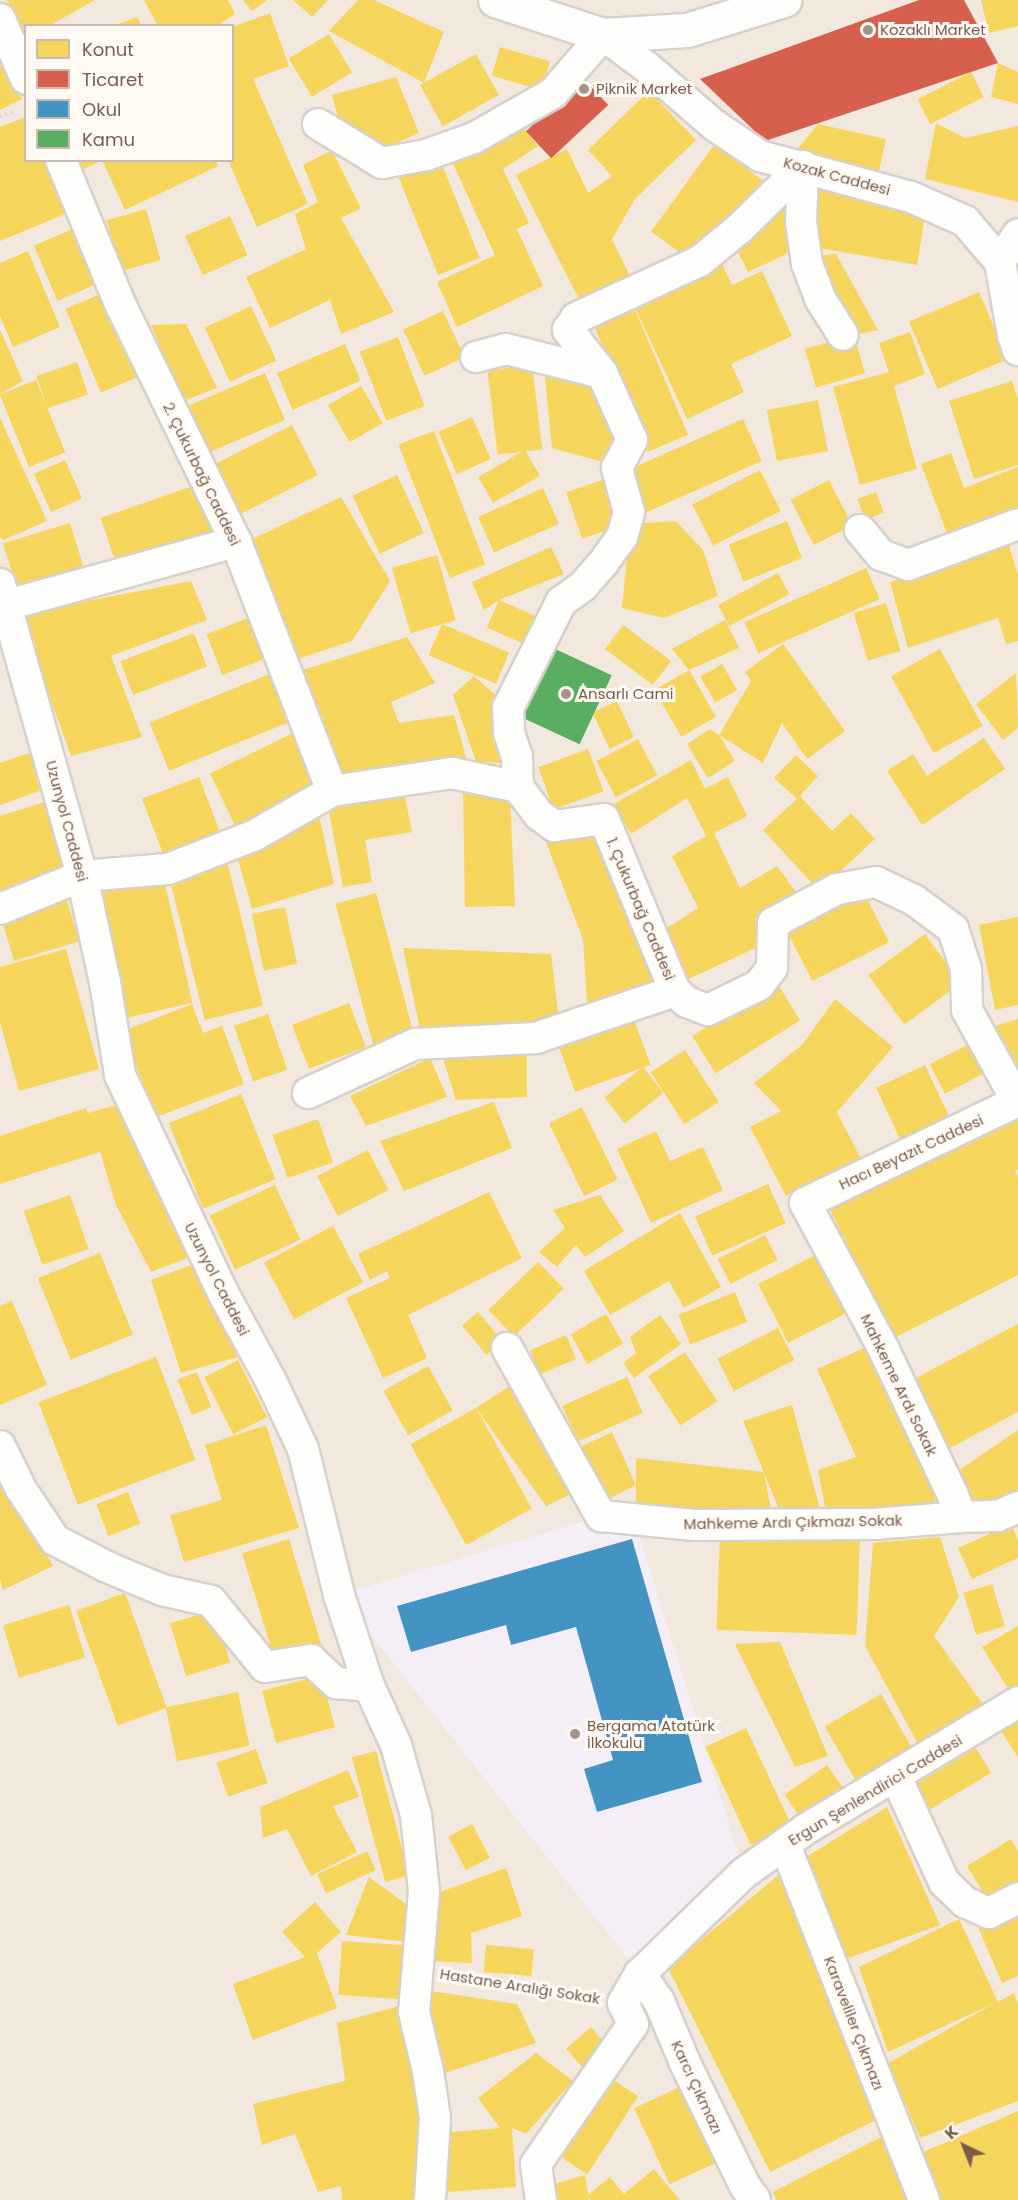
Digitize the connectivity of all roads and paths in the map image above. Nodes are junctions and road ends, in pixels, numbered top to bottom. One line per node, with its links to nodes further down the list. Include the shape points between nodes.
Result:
1 (495, 0): 4 (main road)
2 (784, 0): 4 (main road, via 687,30)
3 (0, 19): 5 (street)
4 (603, 35): 6 (street, via 553,93 474,138 426,155 382,163); 8 (street, Kozak Caddesi, via 714,125 760,156)
5 (24, 74)
6 (318, 124)
7 (61, 162): 17 (street, 2. Çukurbağ Caddesi, via 121,306)
8 (803, 166): 10 (street, Kozak Caddesi, via 911,197 964,221); 11 (street, via 801,222 807,264 820,300); 14 (street, via 700,261 576,318 568,330)
9 (1018, 234): 10 (street)
10 (999, 262): 12 (street, Kozak Caddesi)
11 (843, 335)
12 (1018, 350)
13 (476, 357): 14 (street, via 506,349)
14 (602, 373): 19 (street, via 632,440 617,468 629,512 622,537 603,563 583,586 561,602 508,708)
15 (1018, 524): 16 (street, via 908,565 881,555)
16 (860, 530)
17 (236, 542): 18 (street); 20 (street, 2. Çukurbağ Caddesi)
18 (4, 595): 21 (street, Uzunyol Caddesi)
19 (518, 788): 20 (street, via 452,773); 23 (street, 1. Çukurbağ Caddesi, via 538,814 554,826 604,819)
20 (332, 792): 21 (street, via 255,835 168,869)
21 (82, 876): 22 (street); 31 (street, Uzunyol Caddesi, via 120,1075 223,1293 303,1449 339,1595)
22 (0, 909)
23 (675, 991): 24 (street, via 536,1038 415,1044); 25 (street, 1. Çukurbağ Caddesi, via 687,1002 708,1010 759,985 772,968 773,922 837,890 876,882 914,900 953,929 966,969 967,1010)
24 (308, 1093)
25 (1018, 1101): 26 (street, Hacı Beyazıt Caddesi)
26 (805, 1203): 30 (street, Mahkeme Ardı Sokak, via 884,1350)
27 (507, 1348): 30 (street, Mahkeme Ardı Çıkmazı Sokak, via 601,1516 707,1525 874,1524)
28 (0, 1446): 31 (street, via 21,1489 55,1540 162,1590 211,1601 265,1667 311,1660 336,1683)
29 (1018, 1507): 30 (street, via 998,1516)
30 (961, 1517)
31 (369, 1686): 36 (street, Uzunyol Caddesi, via 396,1745 416,1815 424,1891)
32 (1018, 1702): 33 (street, Ergun Şenlendirici Caddesi)
33 (896, 1777): 34 (street, Ergun Şenlendirici Caddesi); 35 (street, via 944,1882 965,1902 989,1913)
34 (785, 1845): 37 (street, Ergun Şenlendirici Caddesi, via 744,1873); 42 (street, Karaveliler Çıkmazı)
35 (1018, 1898)
36 (416, 1972): 38 (path, Hastane Aralığı Sokak, via 519,1984); 39 (street, Uzunyol Caddesi, via 414,2012 435,2118)
37 (640, 1974): 38 (street, Ergun Şenlendirici Caddesi); 41 (street, Karcı Çıkmazı, via 660,2001 685,2063)
38 (623, 2003): 40 (street, via 633,2024 536,2164)
39 (430, 2200)
40 (541, 2200)
41 (754, 2200)
42 (924, 2200)

